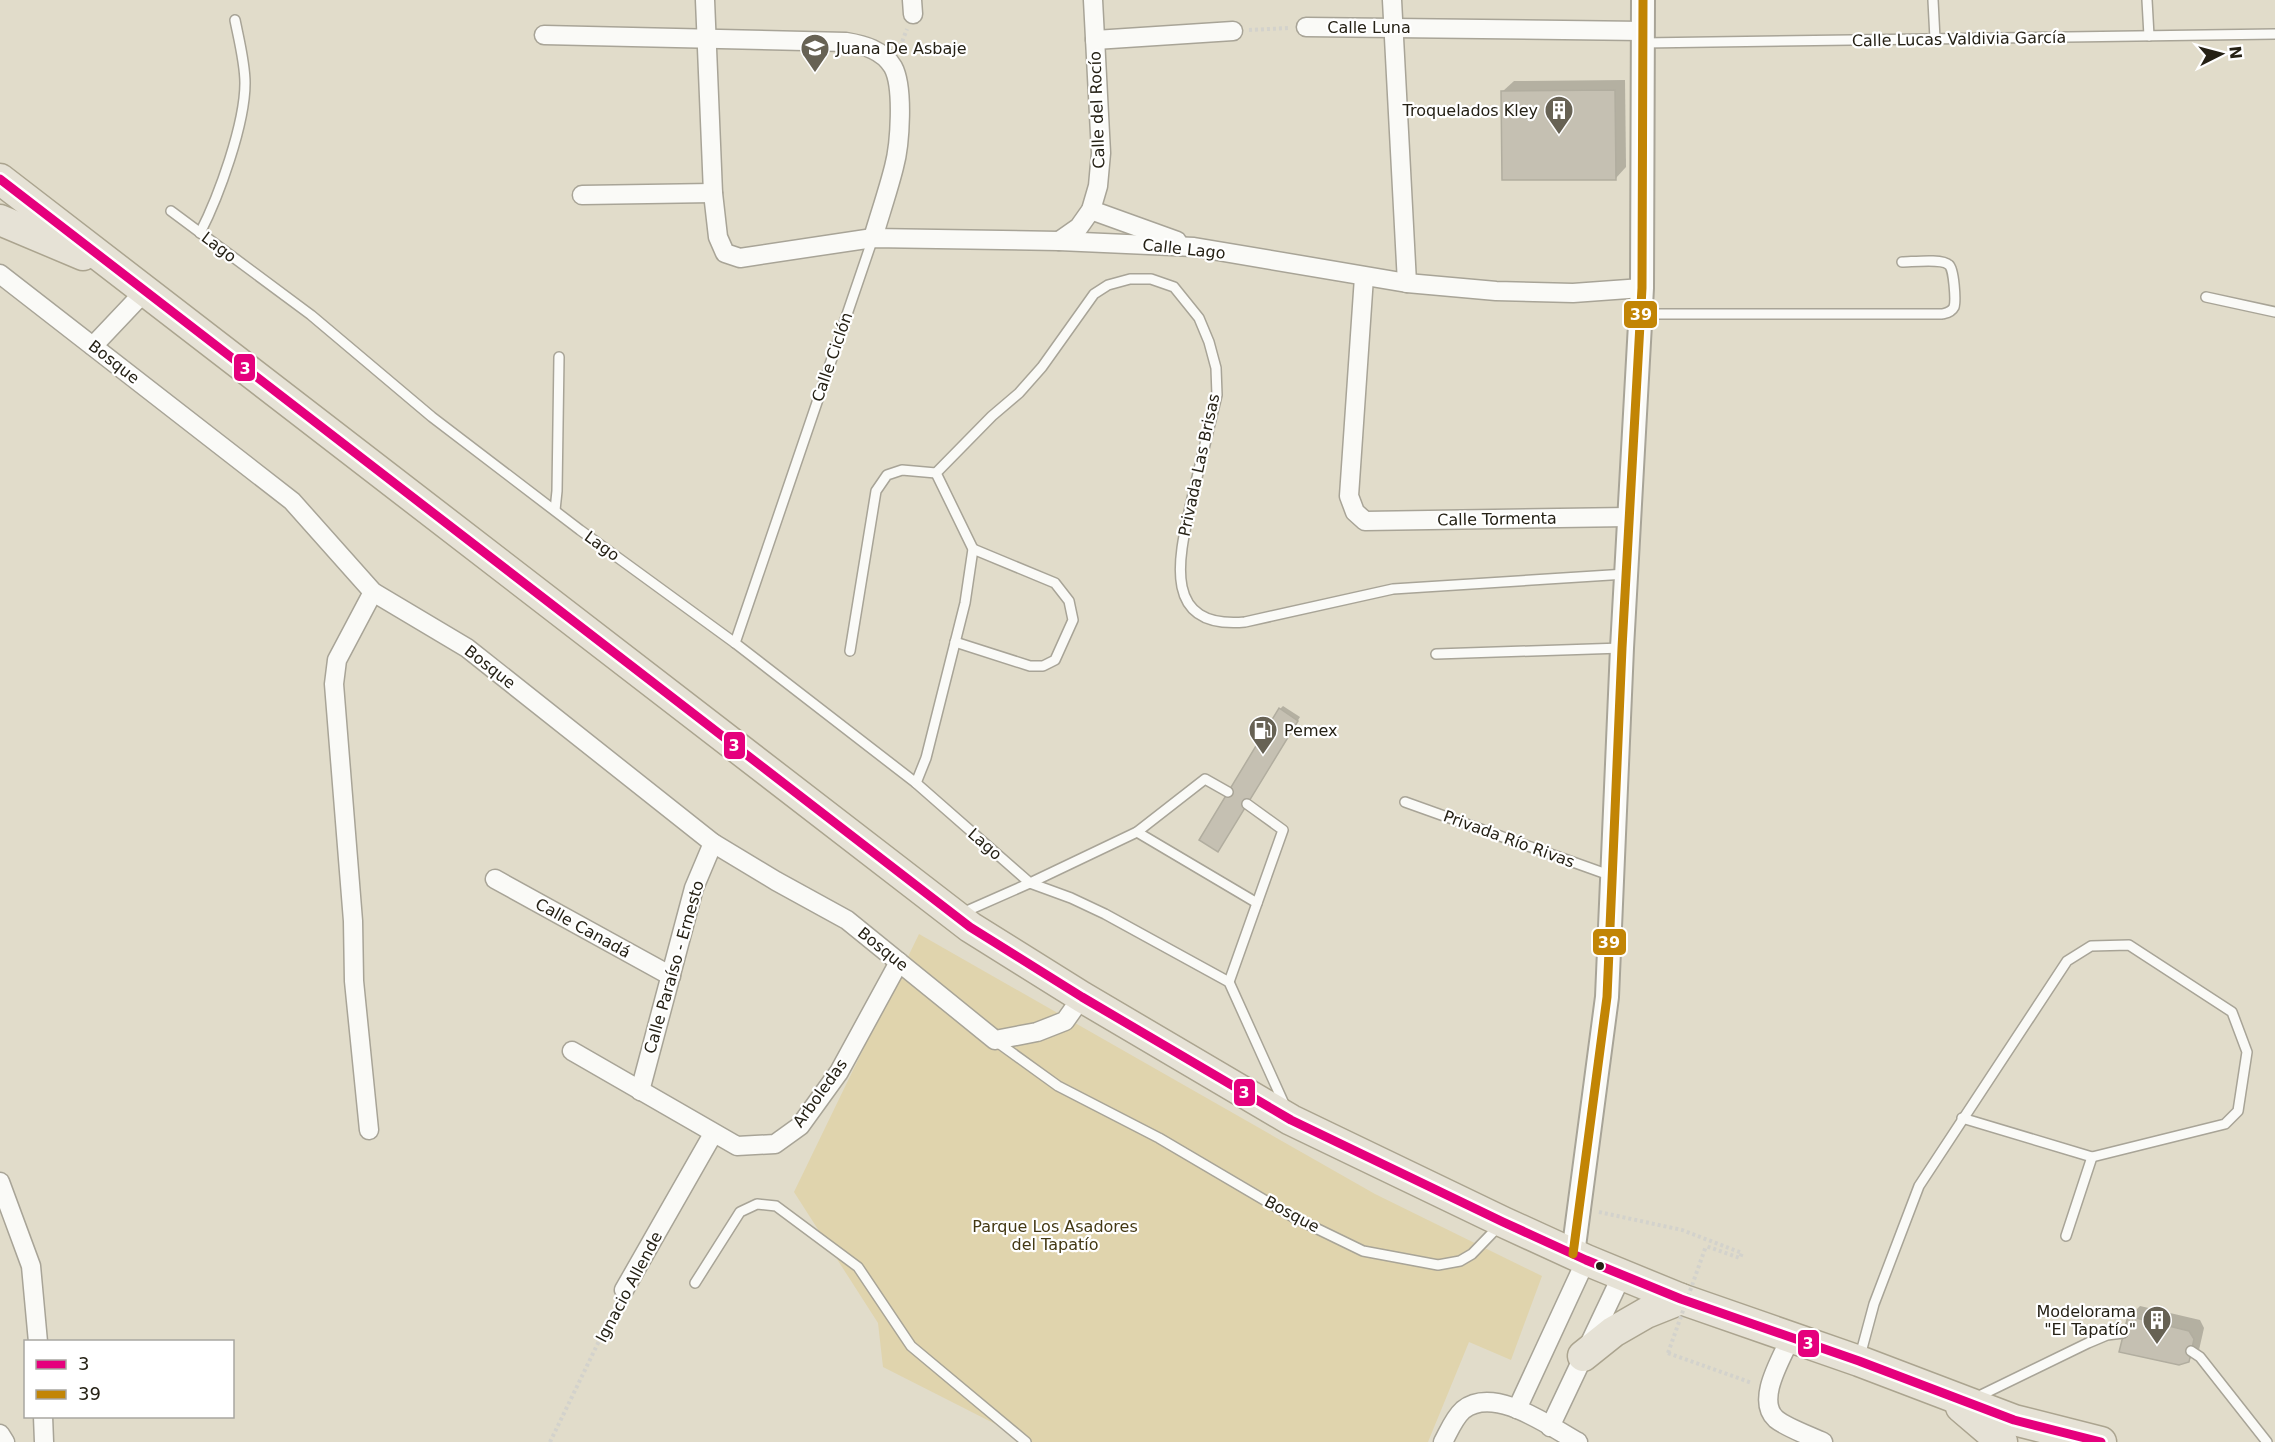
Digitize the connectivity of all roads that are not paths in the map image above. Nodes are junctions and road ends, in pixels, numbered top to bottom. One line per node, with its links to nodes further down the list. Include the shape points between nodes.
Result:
1 (705, 0): 15 (street)
2 (1093, 0): 17 (street, Calle del Rocío)
3 (1392, 0): 9 (street)
4 (1643, 0): 14 (street)
5 (1933, 0): 16 (lane)
6 (2147, 0): 13 (lane)
7 (235, 20): 24 (lane, via 245,82 242,118)
8 (1306, 27): 9 (street, Calle Luna)
9 (1392, 27): 14 (street, Calle Luna); 32 (street)
10 (1233, 31): 17 (street)
11 (2275, 34): 13 (lane, Calle Lucas Valdivia García)
12 (544, 35): 15 (street)
13 (2149, 36): 16 (lane, Calle Lucas Valdivia García)
14 (1643, 37): 16 (lane, Calle Lucas Valdivia García); 33 (street)
15 (707, 39): 19 (street); 25 (street, Calle Ciclón, via 846,42 869,46 892,66 900,99 895,165)
16 (1935, 39)
17 (1095, 40): 21 (street, Calle del Rocío, via 1101,153)
18 (0, 179): 31 (highway)
19 (713, 193): 20 (street); 25 (street, Calle Lago, via 718,237 725,253 740,258)
20 (582, 195)
21 (1091, 210): 26 (street, Calle del Rocío, via 1079,227); 27 (street)
22 (171, 211): 24 (lane, Lago)
23 (0, 220): 31 (highway)
24 (200, 233): 40 (lane, Lago, via 311,315 432,417)
25 (873, 238): 26 (street, Calle Lago); 46 (lane, Calle Ciclón)
26 (1059, 241): 27 (street, Calle Lago)
27 (1194, 247): 30 (street, Calle Lago)
28 (1902, 262): 36 (lane, via 1949,264 1953,270 1951,311)
29 (0, 274): 37 (street, Bosque)
30 (1364, 277): 32 (street, Calle Lago); 41 (street, Calle Tormenta, via 1349,496 1355,512 1365,521)
31 (135, 281): 37 (street); 60 (highway)
32 (1407, 284): 33 (street, Calle Lago, via 1573,293)
33 (1642, 288): 36 (street)
34 (2206, 297): 35 (lane)
35 (2275, 312)
36 (1641, 314): 41 (street)
37 (93, 346): 44 (street, Bosque, via 292,501)
38 (559, 357): 40 (lane)
39 (936, 472): 42 (lane); 43 (lane, Privada Las Brisas, via 1034,375 1094,294 1130,279 1151,279 1174,287 1199,318 1216,368 1217,395 1180,550 1180,585 1196,613 1225,624 1393,589); 48 (lane, via 902,470 886,475 876,491)
40 (555, 510): 46 (lane, Lago)
41 (1629, 517): 43 (street)
42 (973, 549): 45 (lane); 45 (lane, via 1055,583 1068,602 1072,620 1054,660 1043,666 1030,666)
43 (1626, 574): 47 (street)
44 (373, 592): 55 (street, Bosque, via 467,648); 70 (street, via 337,660 334,684 353,921 354,981)
45 (955, 642): 50 (lane)
46 (735, 643): 50 (lane, Lago)
47 (1622, 648): 49 (lane); 56 (street)
48 (850, 651)
49 (1436, 654)
50 (916, 783): 58 (lane, Lago)
51 (1228, 792): 54 (lane, via 1205,779)
52 (1405, 802): 56 (lane, Privada Río Rivas)
53 (1247, 804): 59 (lane, via 1283,830)
54 (1137, 832): 58 (lane); 59 (lane)
55 (713, 843): 61 (street, Bosque, via 847,920); 62 (street, Calle Paraíso - Ernesto, via 694,888)
56 (1612, 876): 76 (street, via 1607,997 1581,1209)
57 (495, 879): 62 (street, Calle Canadá)
58 (1030, 884): 60 (lane); 63 (lane, via 1106,914)
59 (1257, 903): 63 (lane)
60 (956, 916): 64 (highway)
61 (898, 962): 65 (street, Bosque); 71 (street, Arboledas, via 839,1072 800,1126 775,1144 737,1146)
62 (671, 976): 67 (street, Calle Paraíso - Ernesto)
63 (1229, 982): 69 (lane)
64 (1082, 997): 65 (street, via 1065,1021); 69 (highway)
65 (995, 1041): 74 (lane, Bosque, via 1058,1086 1363,1251 1438,1265 1460,1261)
66 (572, 1051): 67 (street, Arboledas)
67 (640, 1091): 71 (street, Arboledas)
68 (1962, 1118): 72 (lane); 72 (lane, via 2067,960 2091,946 2129,945 2232,1012 2247,1052 2238,1111 2225,1125); 86 (lane, via 1919,1186 1874,1304)
69 (1291, 1119): 74 (highway)
70 (369, 1130)
71 (713, 1134): 79 (street, Ignacio Allende)
72 (2092, 1157): 75 (lane)
73 (0, 1182): 83 (street, via 31,1266)
74 (1503, 1222): 76 (highway)
75 (2066, 1236)
76 (1580, 1257): 77 (highway); 88 (street)
77 (1622, 1275): 80 (highway); 85 (street)
78 (695, 1283): 94 (lane, via 740,1212 757,1204 776,1206 858,1267 911,1346)
79 (624, 1290)
80 (1681, 1299): 82 (highway); 85 (highway, via 1612,1332)
81 (2124, 1333): 87 (lane, via 2107,1335)
82 (1791, 1337): 86 (highway); 97 (street, via 1768,1389 1768,1406 1776,1419)
83 (38, 1340)
84 (2191, 1351): 100 (lane, via 2200,1357)
85 (1583, 1356): 90 (street)
86 (1859, 1361): 87 (highway)
87 (1958, 1400): 98 (highway, via 1974,1420); 99 (highway, via 2014,1420)
88 (1517, 1409): 90 (street); 95 (street, via 1491,1401 1470,1405 1457,1416)
89 (43, 1418): 93 (street)
90 (1550, 1427): 96 (street)
91 (0, 1434): 92 (street)
92 (5, 1442)
93 (44, 1442)
94 (1026, 1442)
95 (1443, 1442)
96 (1578, 1442)
97 (1822, 1442)
98 (2002, 1442)
99 (2100, 1442)
100 (2267, 1442)

